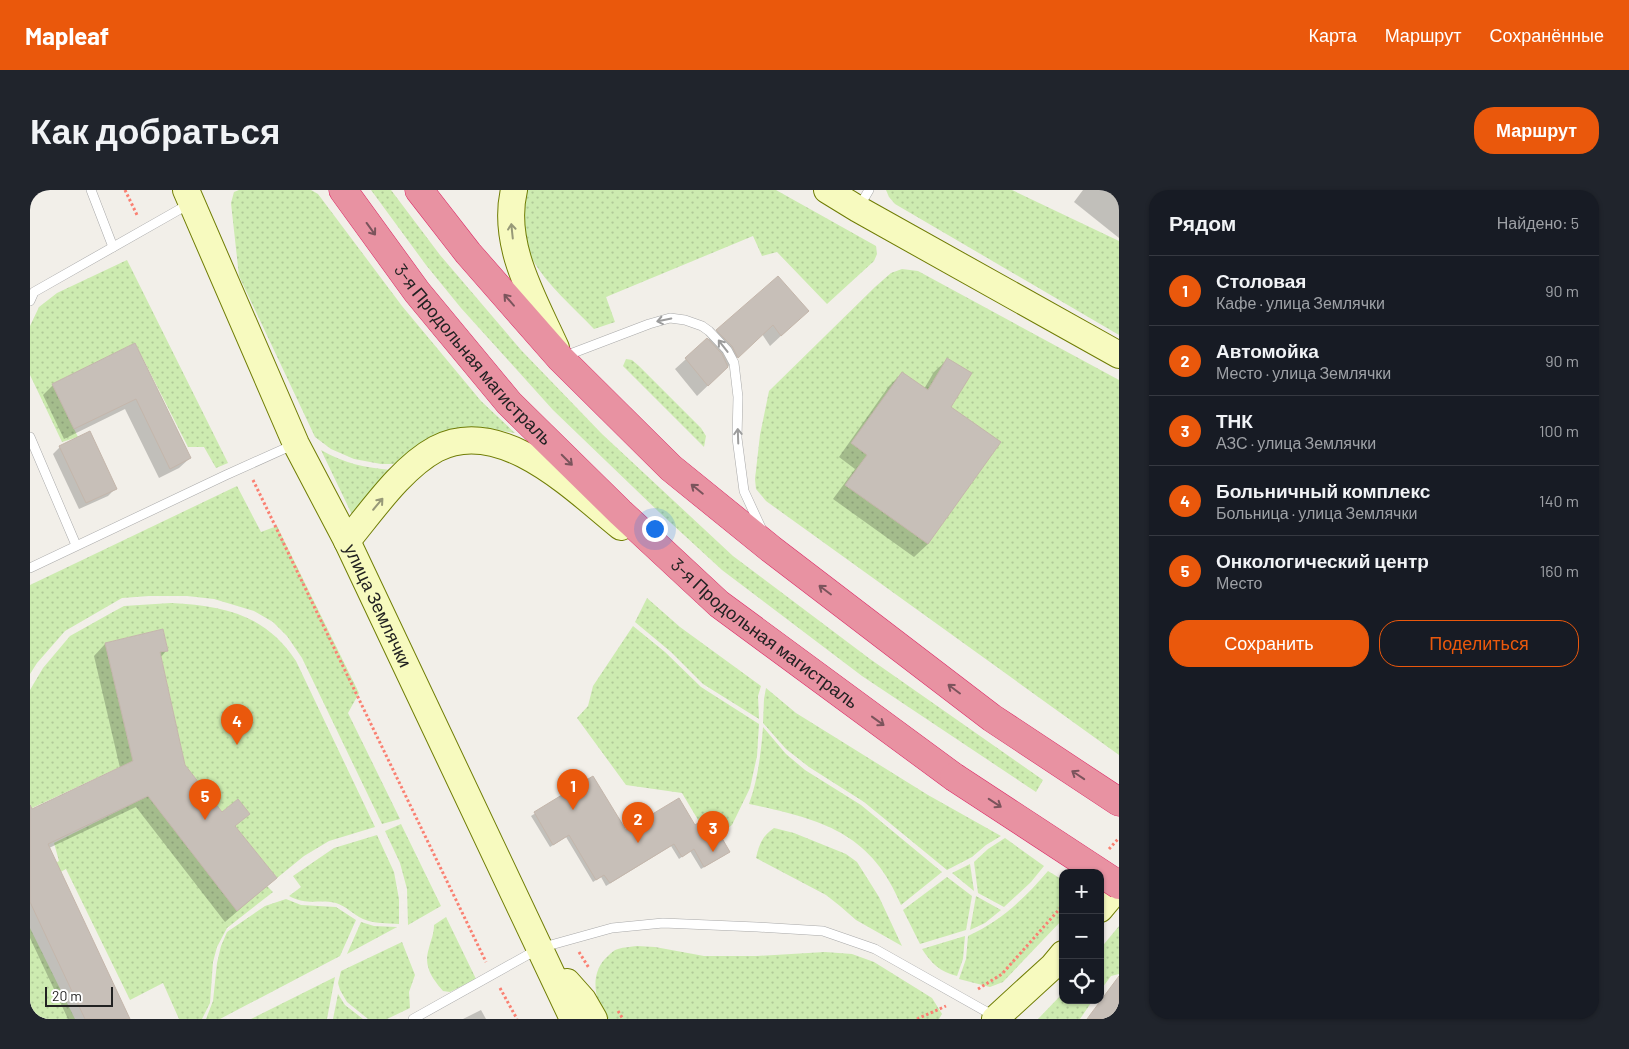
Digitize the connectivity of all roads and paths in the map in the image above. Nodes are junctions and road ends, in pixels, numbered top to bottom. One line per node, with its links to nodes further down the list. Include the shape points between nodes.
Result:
1 (91, 190): 10 (lane)
2 (125, 190): 9 (path)
3 (343, 190): 21 (highway, 3-я Продольная магистраль, one-way to 21, via 417,292 509,403)
4 (419, 190): 13 (highway, one-way to 4, via 468,253)
5 (514, 190): 13 (main road, one-way to 5, via 517,257 511,217)
6 (827, 190): 8 (main road)
7 (194, 199): 9 (lane); 15 (main road, улица Землячки)
8 (863, 199): 12 (main road)
9 (144, 230): 10 (lane)
10 (113, 248): 11 (lane)
11 (31, 296)
12 (1119, 355)
13 (560, 358): 19 (highway, one-way to 13, via 671,468); 19 (lane, one-way to 13, via 744,491 737,438 738,397 734,363 709,331 686,320 670,318)
14 (30, 437): 18 (lane)
15 (296, 444): 16 (lane); 17 (main road, улица Землячки)
16 (246, 466): 18 (lane); 28 (path)
17 (347, 541): 21 (main road, one-way to 21, via 394,485 436,449 469,440 491,442 513,449 550,471); 26 (main road, улица Землячки)
18 (76, 545): 20 (lane)
19 (771, 549): 22 (highway, one-way to 19, via 992,718)
20 (30, 568)
21 (719, 604): 23 (highway, 3-я Продольная магистраль, one-way to 23, bridge, via 954,777)
22 (1119, 802)
23 (1119, 885): 24 (main road)
24 (1104, 904)
25 (1059, 910): 29 (path, via 1002,974)
26 (542, 953): 28 (lane); 29 (lane, via 612,928 663,924 823,931 875,949); 33 (main road); 34 (main road, улица Землячки); 35 (main road, via 583,1000)
27 (1059, 959): 30 (main road)
28 (492, 975): 31 (lane); 32 (path)
29 (963, 998): 30 (lane); 36 (path)
30 (996, 1018)
31 (413, 1019)
32 (517, 1019)
33 (559, 1019)
34 (572, 1019)
35 (594, 1019)
36 (917, 1019)

